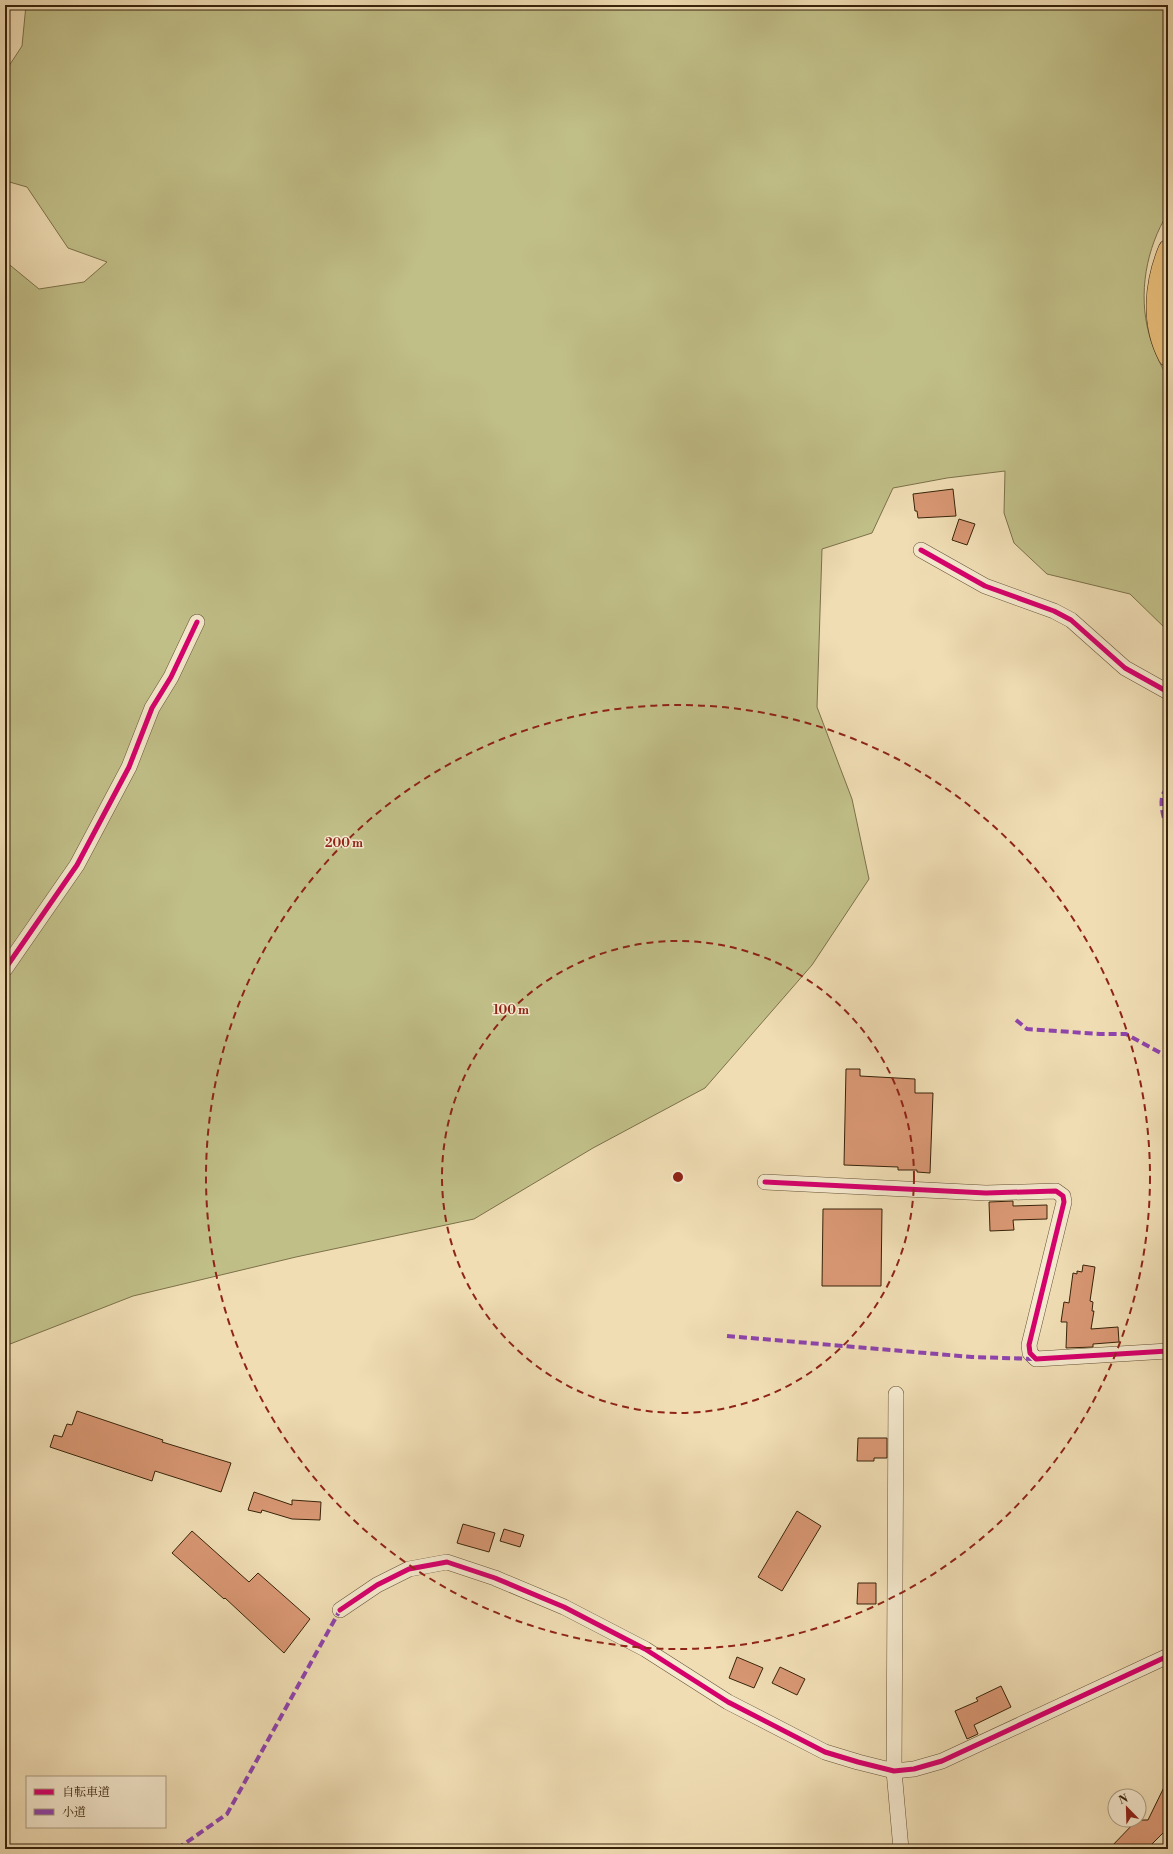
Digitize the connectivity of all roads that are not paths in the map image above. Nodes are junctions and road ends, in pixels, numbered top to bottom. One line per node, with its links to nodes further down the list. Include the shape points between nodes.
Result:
1 (1165, 257): 2 (main road, via 1156,285 1156,304 1158,328)
2 (1168, 357)
3 (921, 550): 5 (street, via 985,586 1054,611 1071,620 1125,668)
4 (197, 622): 6 (street, via 171,678 152,708 129,767 77,866)
5 (1168, 692)
6 (5, 969)
7 (765, 1182): 8 (street, via 986,1193 1056,1191 1064,1202 1029,1345 1030,1353 1036,1360)
8 (1168, 1351)
9 (896, 1394): 12 (street)
10 (340, 1610): 12 (street, via 377,1585 409,1569 447,1562 496,1578 564,1606 645,1649 728,1702 825,1752)
11 (1168, 1656): 12 (street, via 942,1761 914,1769)
12 (894, 1771): 13 (street)
13 (902, 1849)

